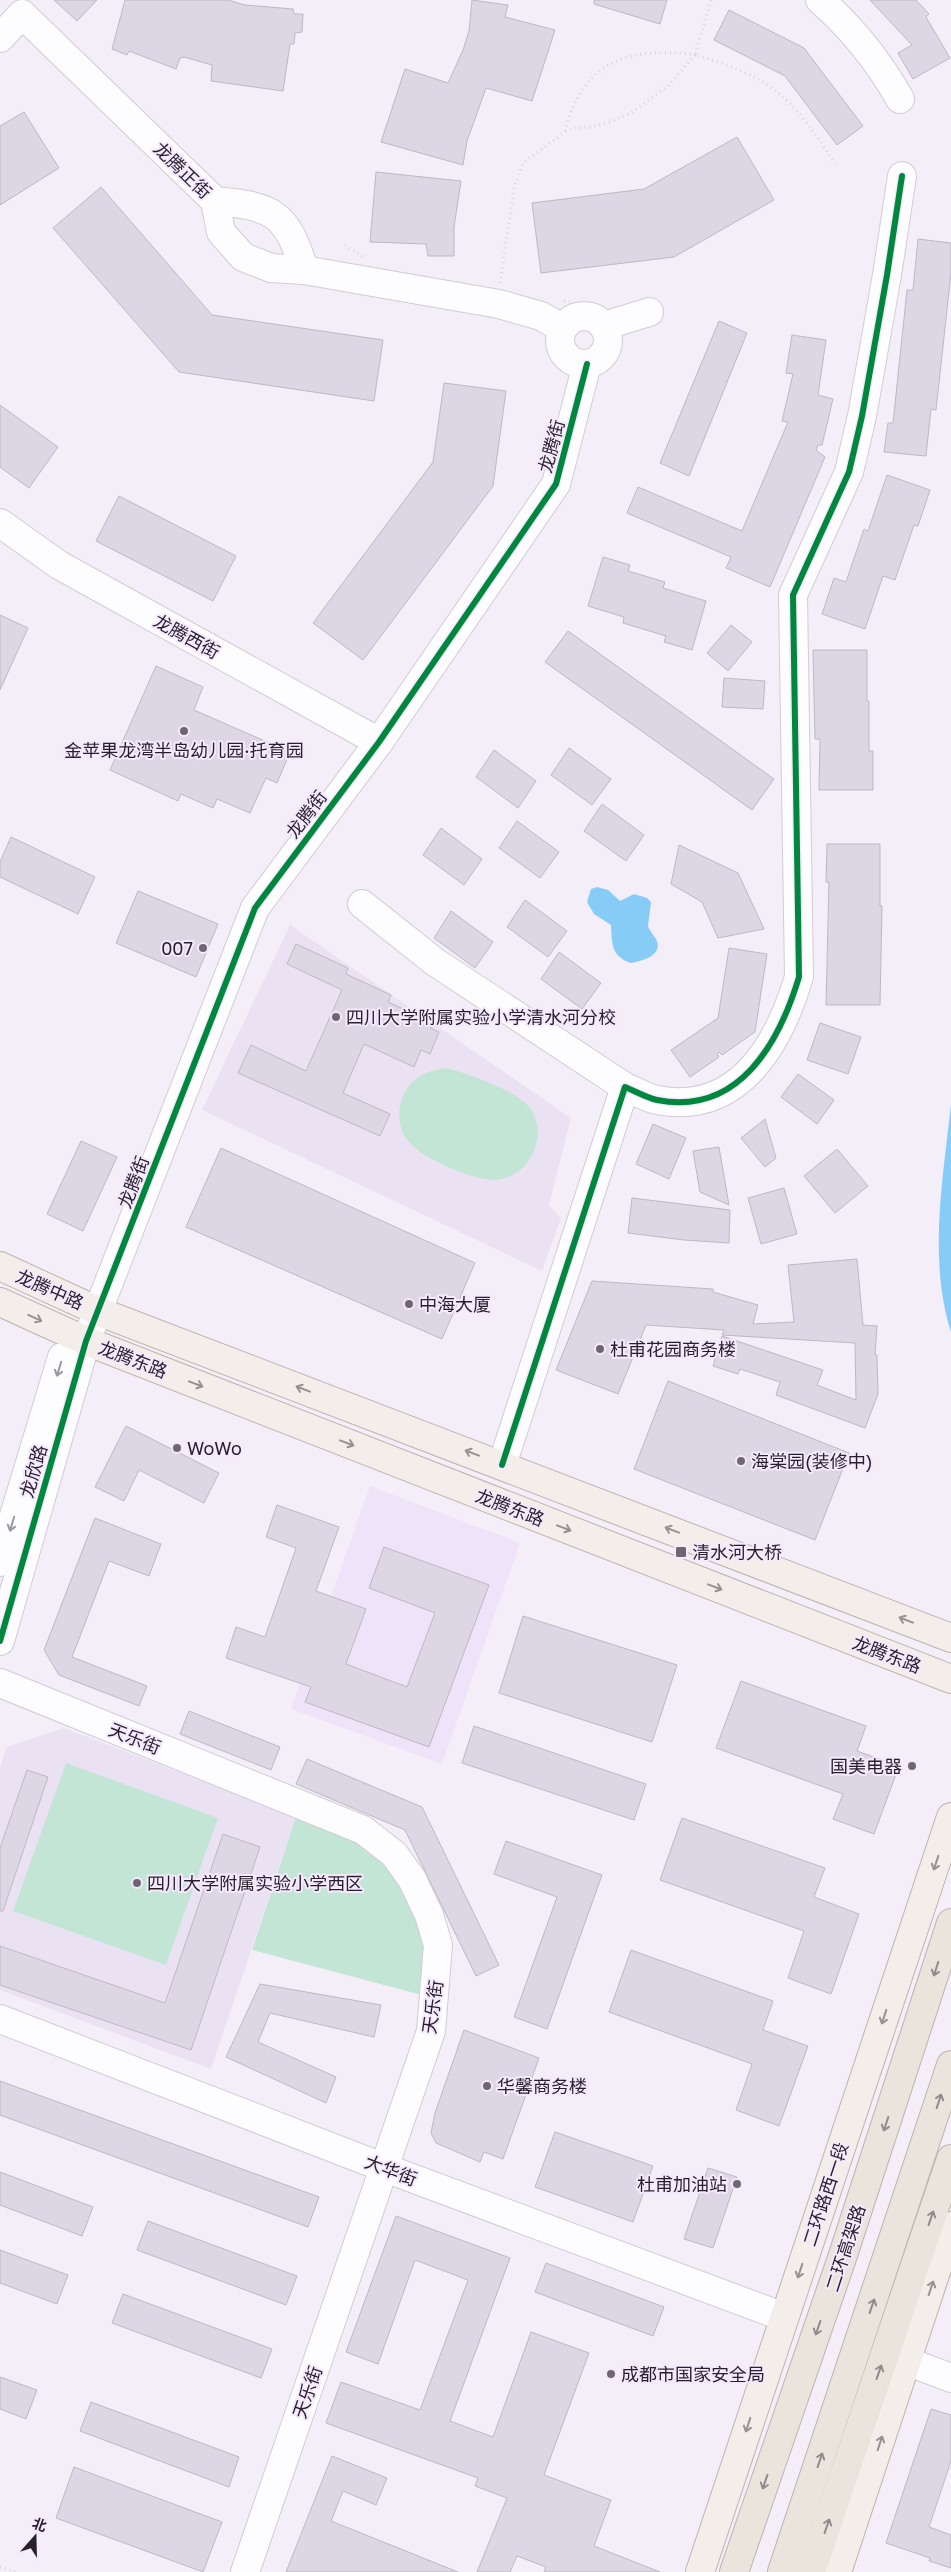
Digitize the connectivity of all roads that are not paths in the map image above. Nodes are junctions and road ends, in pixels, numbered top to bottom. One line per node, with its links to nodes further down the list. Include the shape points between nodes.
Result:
1 (820, 0): 4 (street, via 860,41)
2 (19, 7): 3 (street, 龙腾正街); 6 (street, 龙腾正街)
3 (0, 38)
4 (900, 98)
5 (902, 176): 15 (street, via 862,416 848,472 793,595 799,977 788,1012 770,1047 752,1071 732,1086 710,1096 687,1101 657,1100)
6 (215, 201): 7 (street, 龙腾正街, via 248,204 275,214 297,244); 7 (street, via 221,232 243,257 271,268)
7 (304, 270): 10 (street, via 499,304 541,316)
8 (649, 312): 9 (street)
9 (599, 317): 10 (street, via 598,320 582,315); 11 (street, via 608,342 606,350 601,357)
10 (562, 328): 11 (street, via 560,343 566,356 572,361)
11 (587, 364): 13 (street, 龙腾街, via 556,484)
12 (0, 523): 13 (street, 龙腾西街, via 59,565)
13 (379, 742): 18 (street, 龙腾街, via 255,908 116,1268)
14 (362, 904): 15 (street, via 435,962)
15 (625, 1087): 20 (street)
16 (0, 1266): 18 (main road, 龙腾中路)
17 (0, 1302): 19 (main road, 龙腾中路, one-way to 19)
18 (91, 1307): 19 (street, 龙欣路); 20 (main road, 龙腾东路, one-way to 18)
19 (78, 1337): 21 (street, one-way to 21); 23 (street, 龙欣路); 24 (main road, 龙腾东路, one-way to 24)
20 (502, 1465): 22 (main road, 龙腾东路, one-way to 20)
21 (0, 1562)
22 (951, 1638)
23 (0, 1641)
24 (951, 1679)
25 (0, 1683): 31 (street, 天乐街, via 362,1830 394,1854 412,1880 429,1915 438,1945 431,2031)
26 (951, 1817): 33 (main road, 二环路西一段, one-way to 33)
27 (951, 1923): 38 (highway, 二环高架路, one-way to 38, via 842,2258)
28 (0, 2019): 31 (street, 大华街)
29 (951, 2065): 39 (highway, one-way to 29)
30 (951, 2159): 40 (highway, one-way to 30)
31 (385, 2168): 33 (street, 大华街); 36 (street, 天乐街)
32 (951, 2226): 34 (main road, one-way to 32)
33 (784, 2317): 37 (main road, 二环路西一段, one-way to 37)
34 (906, 2362): 35 (street); 41 (main road, one-way to 34)
35 (951, 2378)
36 (244, 2572)
37 (700, 2572)
38 (734, 2572)
39 (782, 2572)
40 (811, 2572)
41 (837, 2572)

